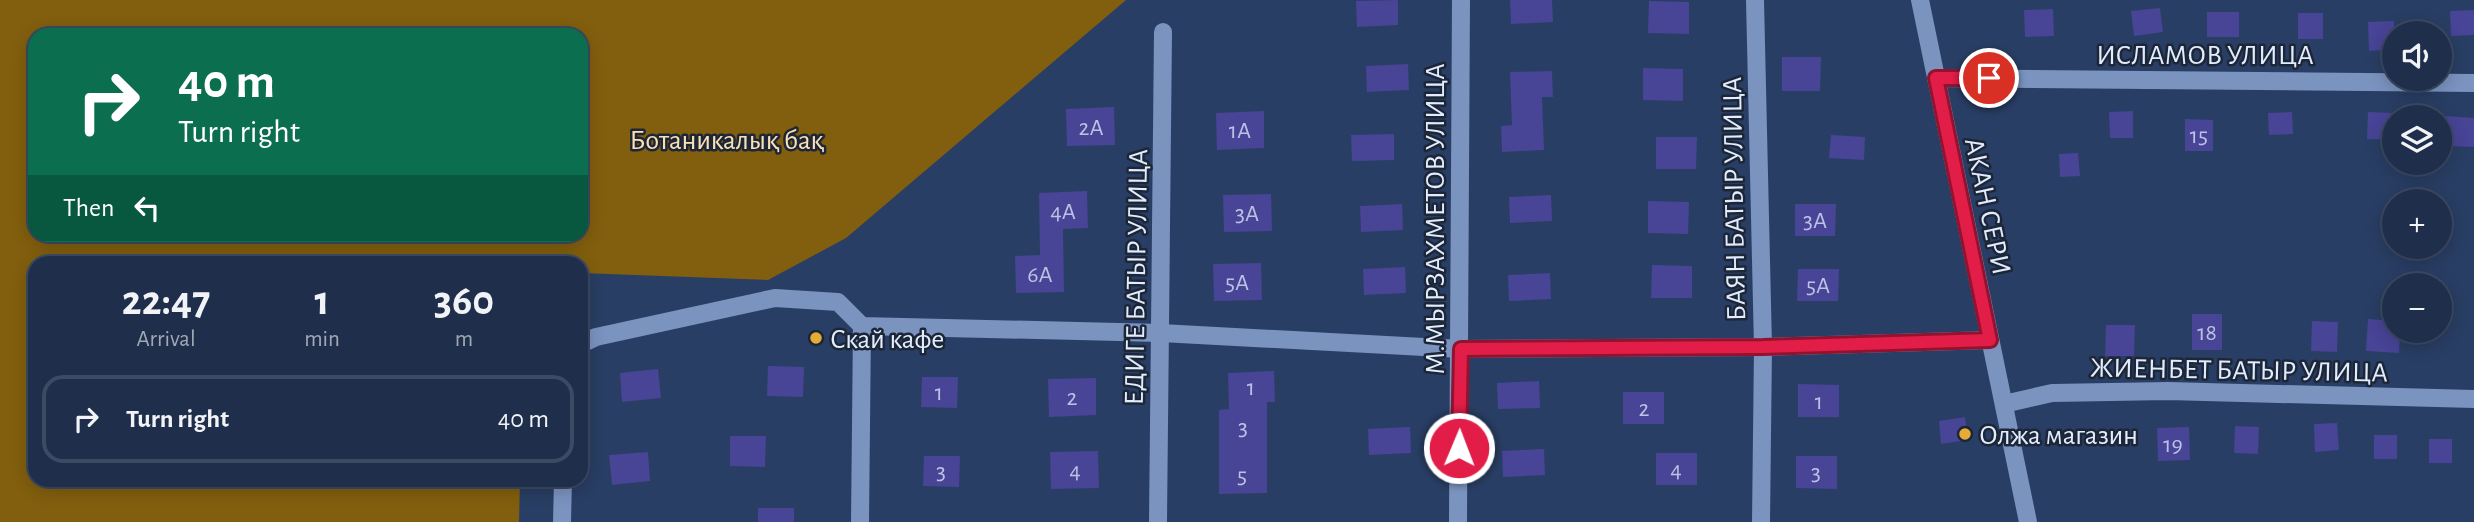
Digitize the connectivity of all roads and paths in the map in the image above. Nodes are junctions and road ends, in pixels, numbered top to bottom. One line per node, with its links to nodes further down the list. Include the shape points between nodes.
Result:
1 (1461, 0): 12 (street, М.МЫРЗАХМЕТОВ УЛИЦА)
2 (1755, 0): 11 (street, БАЯН БАТЫР УЛИЦА)
3 (1920, 0): 5 (street, АКАН СЕРИ)
4 (1163, 32): 8 (street, ЕДИГЕ БАТЫР УЛИЦА)
5 (1936, 78): 6 (street, ИСЛАМОВ УЛИЦА); 9 (street, АКАН СЕРИ)
6 (2474, 83)
7 (862, 326): 8 (street); 10 (street, via 838,302 775,298); 17 (street)
8 (1161, 333): 12 (street); 18 (street, ЕДИГЕ БАТЫР УЛИЦА)
9 (1990, 340): 11 (street); 14 (street, АКАН СЕРИ)
10 (588, 341)
11 (1763, 347): 12 (street); 20 (street, БАЯН БАТЫР УЛИЦА)
12 (1461, 349): 19 (street, М.МЫРЗАХМЕТОВ УЛИЦА)
13 (2474, 399): 14 (street, ЖИЕНБЕТ БАТЫР УЛИЦА, via 2168,391 2052,393)
14 (2004, 404): 21 (street, АКАН СЕРИ)
15 (563, 487): 16 (street)
16 (562, 522)
17 (860, 522)
18 (1158, 522)
19 (1458, 522)
20 (1761, 522)
21 (2028, 522)

